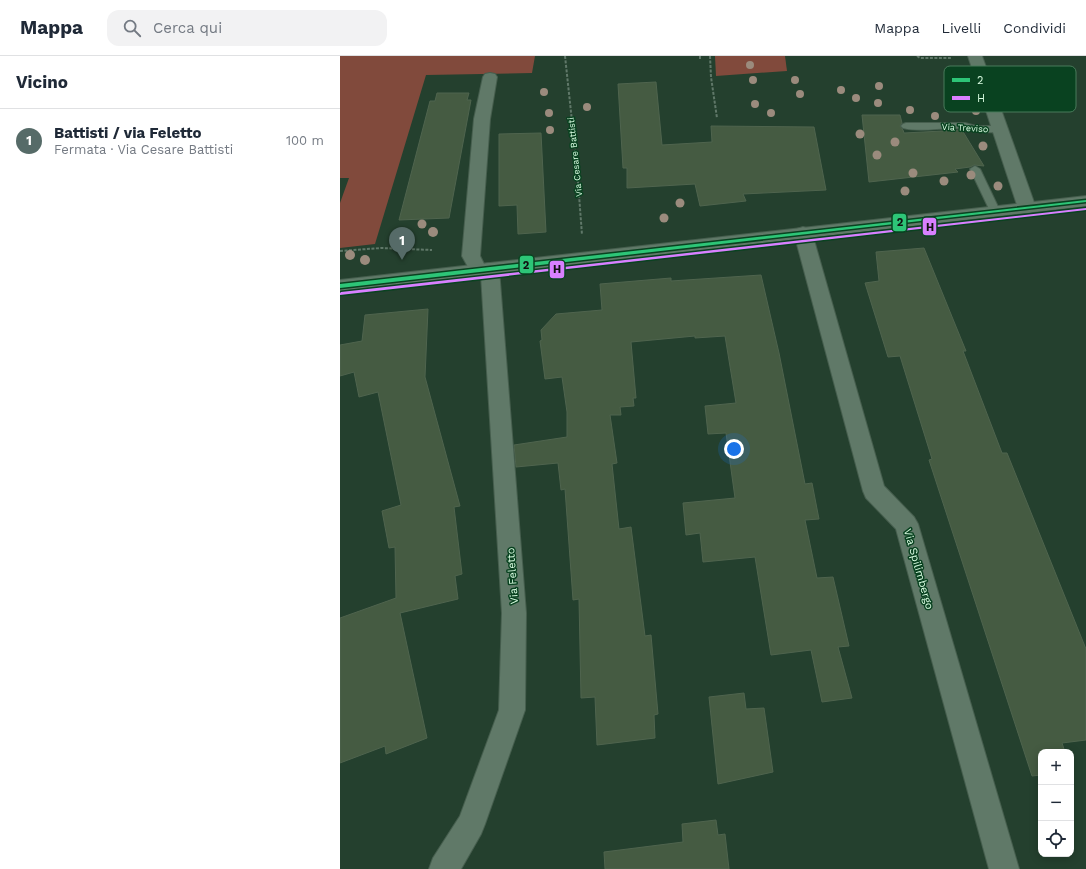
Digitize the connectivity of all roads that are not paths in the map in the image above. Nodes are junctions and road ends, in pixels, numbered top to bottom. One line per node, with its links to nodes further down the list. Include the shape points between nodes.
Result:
1 (975, 56): 2 (street, Via Treviso)
2 (978, 66)
3 (490, 77): 12 (street, via 482,119)
4 (994, 112): 6 (street, Via Treviso)
5 (906, 126): 6 (lane, Via Treviso)
6 (1000, 129): 9 (street, Via Treviso)
7 (975, 169): 10 (lane)
8 (1086, 201): 9 (street)
9 (1027, 208): 10 (street)
10 (995, 211): 11 (street)
11 (803, 233): 12 (street, via 586,258); 15 (street, Via Spilimbergo, via 874,491 906,524)
12 (480, 265): 13 (street); 14 (street, Via Feletto, via 514,612 512,710 471,824)
13 (340, 286)
14 (444, 869)
15 (1004, 869)

